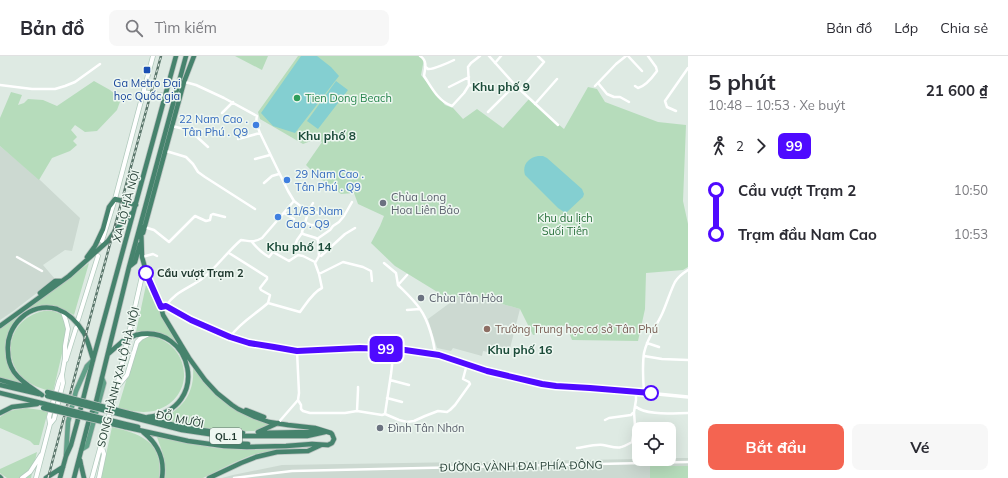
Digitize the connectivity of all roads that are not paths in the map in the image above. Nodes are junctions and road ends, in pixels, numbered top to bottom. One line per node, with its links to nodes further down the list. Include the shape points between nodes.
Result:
1 (153, 56): 30 (main road)
2 (176, 56): 31 (highway, XA LỘ HÀ NỘI)
3 (187, 56): 20 (highway, XA LỘ HÀ NỘI)
4 (194, 56): 20 (highway, XA LỘ HÀ NỘI)
5 (420, 56): 15 (street, via 424,58)
6 (480, 56): 18 (street, via 468,67)
7 (489, 56): 13 (street)
8 (501, 56): 13 (street)
9 (538, 56): 29 (street, via 544,62)
10 (627, 56): 17 (street); 21 (street)
11 (648, 56): 26 (street, via 656,71 642,87)
12 (454, 60): 15 (street, via 431,69)
13 (495, 63): 24 (street)
14 (100, 64): 22 (street, via 75,82 55,89 32,89)
15 (425, 66): 23 (street, via 424,76 445,103 452,106)
16 (688, 68): 35 (street, via 665,101 667,107)
17 (642, 71)
18 (469, 76): 23 (street); 27 (street)
19 (557, 80): 34 (street)
20 (181, 81): 32 (street); 39 (highway, XA LỘ HÀ NỘI); 51 (highway, XA LỘ HÀ NỘI)
21 (598, 83): 25 (street); 33 (street, via 607,94)
22 (0, 84)
23 (469, 85): 28 (street)
24 (515, 85): 29 (street); 36 (street)
25 (595, 86)
26 (635, 86)
27 (449, 87)
28 (491, 89)
29 (520, 90): 34 (street)
30 (144, 92): 31 (main road); 52 (main road)
31 (165, 96): 56 (highway, XA LỘ HÀ NỘI)
32 (233, 102): 37 (street); 42 (street, via 257,116)
33 (629, 102)
34 (535, 104): 38 (street)
35 (676, 111)
36 (488, 112)
37 (222, 113)
38 (558, 125)
39 (172, 126): 40 (street); 45 (highway, XA LỘ HÀ NỘI)
40 (188, 130): 41 (street); 44 (street)
41 (202, 131)
42 (260, 133): 43 (street); 46 (street)
43 (238, 138)
44 (208, 147)
45 (165, 151): 49 (highway, XA LỘ HÀ NỘI); 57 (street, via 186,157 205,178)
46 (270, 155): 47 (street); 48 (street)
47 (255, 159)
48 (279, 174): 50 (street); 53 (street)
49 (158, 179): 51 (highway); 65 (highway, XA LỘ HÀ NỘI)
50 (264, 183)
51 (151, 187): 65 (highway, XA LỘ HÀ NỘI)
52 (115, 199): 56 (highway); 70 (main road); 81 (highway, via 109,206 95,246)
53 (294, 201): 58 (street); 59 (street)
54 (352, 202): 69 (street, via 339,222)
55 (313, 203): 58 (street)
56 (135, 208): 81 (highway, via 108,241); 109 (highway, XA LỘ HÀ NỘI)
57 (255, 209)
58 (309, 210): 60 (street); 63 (street)
59 (284, 213): 62 (street); 71 (street, via 262,238)
60 (322, 214)
61 (225, 217): 65 (street, via 213,214 206,221 195,216 170,241 154,230)
62 (294, 219)
63 (305, 222): 64 (street); 67 (street)
64 (314, 225)
65 (142, 226): 68 (highway); 82 (highway, XA LỘ HÀ NỘI)
66 (355, 228): 76 (street)
67 (302, 233): 69 (street); 72 (street)
68 (141, 239): 78 (highway); 82 (highway, XA LỘ HÀ NỘI, via 135,262)
69 (317, 239): 76 (street)
70 (102, 241)
71 (252, 242): 73 (street, via 241,240); 79 (street, via 269,257 273,252 289,261 298,255)
72 (295, 244)
73 (228, 253): 91 (street, via 267,277 260,290 270,295); 92 (street, via 203,278 179,292)
74 (98, 256): 96 (main road)
75 (157, 256): 78 (street, via 153,254)
76 (320, 256): 79 (street)
77 (17, 257): 84 (street)
78 (142, 257): 92 (highway, via 149,282)
79 (315, 262): 85 (street)
80 (384, 263): 90 (street, via 396,273)
81 (81, 265): 88 (highway)
82 (129, 268): 106 (highway, XA LỘ HÀ NỘI)
83 (688, 270): 102 (street, via 675,282)
84 (42, 271)
85 (319, 274): 89 (street, via 343,262 370,271); 91 (street, via 322,288 311,297 300,312)
86 (407, 275): 90 (street)
87 (142, 276): 117 (main road, SONG HÀNH XA LỘ HÀ NỘI)
88 (63, 280): 97 (highway, via 56,281); 98 (highway)
89 (372, 281)
90 (398, 285): 93 (street)
91 (268, 303): 101 (street, via 240,325)
92 (163, 306): 101 (street); 139 (highway, via 198,369 214,387 240,407)
93 (420, 309): 94 (street); 107 (street, via 428,325)
94 (407, 310)
95 (63, 312): 109 (highway, via 73,319 83,333); 112 (main road, via 68,329); 119 (highway, QL.1, via 51,308 31,312 15,324 9,336 7,345 12,368 21,380)
96 (78, 320)
97 (0, 323)
98 (0, 326)
99 (76, 328): 112 (main road)
100 (152, 333): 106 (highway, bridge, via 130,337); 117 (main road, via 137,342 127,374); 136 (highway, QL.1, via 167,339 178,348 188,366 188,380 187,388 175,405 159,414)
101 (230, 337): 105 (street)
102 (647, 343): 103 (street); 108 (street)
103 (659, 347)
104 (394, 349): 105 (street); 107 (street); 114 (street)
105 (297, 351): 126 (street)
106 (108, 354): 153 (highway, XA LỘ HÀ NỘI)
107 (435, 354): 111 (street)
108 (644, 356): 110 (street); 121 (street)
109 (93, 360): 152 (highway, XA LỘ HÀ NỘI); 152 (main road, XA LỘ HÀ NỘI, via 87,366 76,391 68,422)
110 (688, 360)
111 (467, 364): 120 (street, via 542,384); 135 (street, via 464,379 470,384 447,412 438,412 407,422)
112 (62, 375): 151 (main road, via 63,383)
113 (0, 380): 119 (highway, QL.1)
114 (390, 380): 116 (street); 125 (street)
115 (0, 384): 123 (highway, QL.1)
116 (409, 385)
117 (117, 386): 147 (main road, SONG HÀNH XA LỘ HÀ NỘI)
118 (358, 387): 130 (street)
119 (33, 389): 123 (highway, QL.1)
120 (636, 392): 121 (street); 129 (street)
121 (644, 392): 124 (street)
122 (0, 393): 128 (highway, QL.1)
123 (45, 394): 134 (highway, QL.1, bridge)
124 (688, 397)
125 (387, 398): 127 (street); 135 (street)
126 (298, 400): 130 (street, via 301,409 310,413); 139 (street)
127 (402, 402)
128 (43, 405): 132 (highway, QL.1, via 12,407); 140 (highway, QL.1, bridge)
129 (635, 406): 131 (street); 133 (street, via 662,414)
130 (357, 411): 135 (street)
131 (634, 412): 138 (street, via 631,415); 150 (street, via 632,442 617,448 603,445)
132 (0, 413)
133 (688, 413)
134 (128, 414): 136 (highway, ĐỖ MƯỜI / QL.1); 137 (highway, ĐỖ MƯỜI / QL.1)
135 (385, 414)
136 (144, 417): 137 (highway, QL.1); 145 (highway, ĐỖ MƯỜI / QL.1, via 199,430)
137 (135, 418): 146 (highway, ĐỖ MƯỜI / QL.1, via 194,432)
138 (605, 420)
139 (278, 423): 142 (highway); 145 (highway)
140 (125, 426): 141 (highway, ĐỖ MƯỜI / QL.1); 143 (highway, ĐỖ MƯỜI / QL.1)
141 (133, 426): 143 (highway, QL.1); 148 (highway, ĐỖ MƯỜI / QL.1, via 222,443)
142 (321, 429): 144 (highway); 145 (highway, ĐỖ MƯỜI / QL.1, via 309,432)
143 (140, 430): 148 (highway, ĐỖ MƯỜI / QL.1, via 224,446); 164 (highway, QL.1, via 151,439 160,452)
144 (326, 431): 146 (highway, ĐỖ MƯỜI / QL.1, via 307,436); 149 (highway, via 332,434 334,439 328,445)
145 (254, 434): 146 (highway)
146 (246, 436)
147 (101, 445): 162 (main road, SONG HÀNH XA LỘ HÀ NỘI); 163 (main road, via 104,454)
148 (298, 445): 149 (highway, ĐỖ MƯỜI / QL.1)
149 (320, 445): 165 (highway, via 308,451 277,452 256,457)
150 (577, 448)
151 (43, 454): 156 (main road, via 30,472); 157 (main road)
152 (66, 456): 155 (highway, XA LỘ HÀ NỘI)
153 (80, 457): 160 (highway, XA LỘ HÀ NỘI); 161 (highway)
154 (688, 462): 166 (street, ĐƯỜNG VÀNH ĐAI PHÍA ĐÔNG, via 292,471)
155 (63, 467): 158 (highway); 159 (highway, XA LỘ HÀ NỘI)
156 (22, 478)
157 (36, 478)
158 (46, 478)
159 (60, 478)
160 (74, 478)
161 (84, 478)
162 (92, 478)
163 (100, 478)
164 (162, 478)
165 (209, 478)
166 (234, 478)

